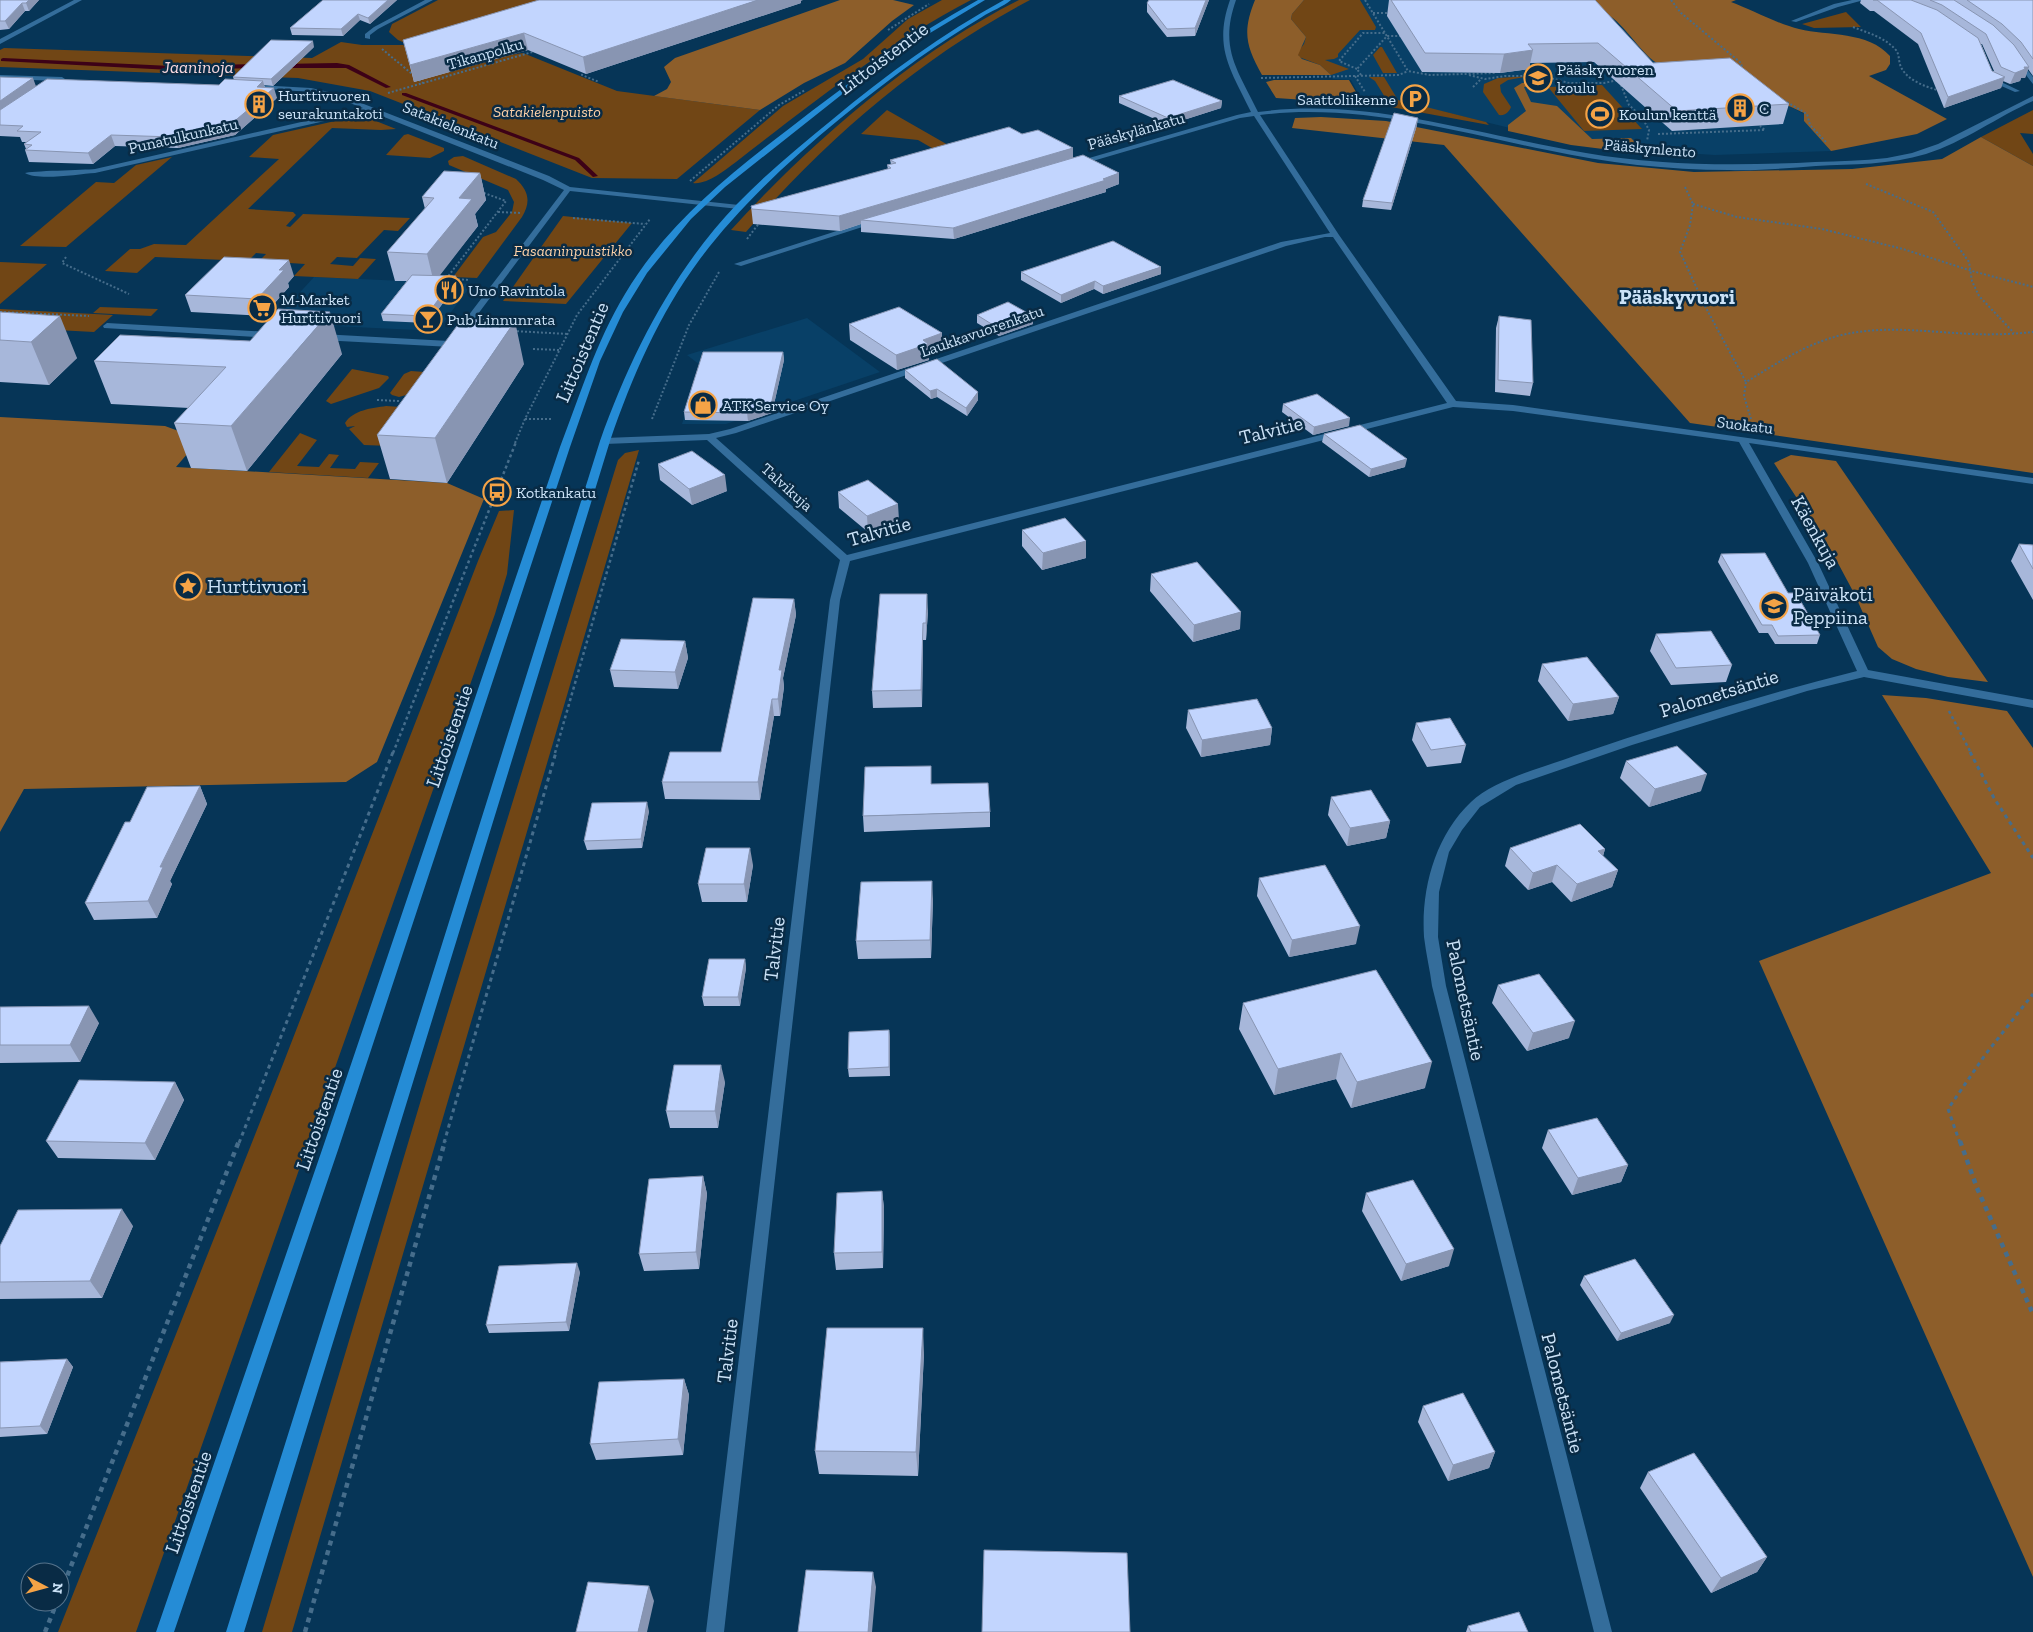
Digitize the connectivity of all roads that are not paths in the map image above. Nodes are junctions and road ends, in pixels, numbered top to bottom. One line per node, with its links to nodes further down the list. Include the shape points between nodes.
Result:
1 (79, 0): 9 (street)
2 (430, 0): 8 (street, via 376,28 367,35)
3 (982, 0): 27 (main road, Littoistentie, via 921,34 879,63)
4 (1008, 0): 28 (main road, Littoistentie, via 901,66)
5 (1233, 0): 23 (street, via 1226,20 1226,45 1229,60)
6 (1860, 0): 7 (street, via 1836,5)
7 (1794, 21)
8 (368, 38)
9 (0, 42)
10 (2013, 54): 12 (street)
11 (2033, 67): 12 (street)
12 (2022, 68): 17 (street)
13 (1988, 69): 20 (street, via 1992,80)
14 (0, 77): 15 (street)
15 (59, 79): 16 (street); 19 (street)
16 (69, 80)
17 (2033, 82)
18 (251, 87): 22 (street, Satakielenkatu, via 324,92)
19 (45, 89)
20 (2017, 90)
21 (2033, 98): 23 (street, Pääskynlento, via 1927,152 1896,159 1717,168 1590,156 1374,114 1317,111)
22 (372, 108): 25 (street, Punatulkunkatu, via 95,171); 26 (street, Satakielenkatu)
23 (1255, 113): 24 (street, Pääskylänkatu); 30 (street)
24 (1067, 166)
25 (29, 173)
26 (568, 188): 27 (street, Satakielenkatu); 34 (street, via 451,344)
27 (702, 203): 28 (street, Satakielenkatu); 43 (main road, Littoistentie, via 644,272 619,310 594,367)
28 (739, 207): 38 (main road, Littoistentie, via 680,283 654,326 633,368)
29 (888, 218): 31 (street)
30 (1335, 235): 35 (street); 36 (street, Laukkavuorenkatu, via 1284,244)
31 (738, 264)
32 (107, 326): 33 (street)
33 (283, 335)
34 (310, 337)
35 (1453, 404): 37 (street, Suokatu, via 1513,408); 40 (street, Talvitie)
36 (709, 437): 38 (street, Laukkavuorenkatu); 40 (street, Talvikuja)
37 (1742, 440): 39 (street, Suokatu); 41 (street, Käenkuja, via 1813,563)
38 (605, 441): 44 (main road, Littoistentie)
39 (2033, 481)
40 (845, 559): 45 (street, Talvitie, via 835,600)
41 (1864, 672): 42 (street, Palometsäntie); 46 (street, Palometsäntie, via 1628,742 1512,782 1476,804 1457,827 1443,852 1432,892 1431,937 1439,986)
42 (2033, 704)
43 (165, 1632)
44 (235, 1632)
45 (714, 1632)
46 (1603, 1632)

